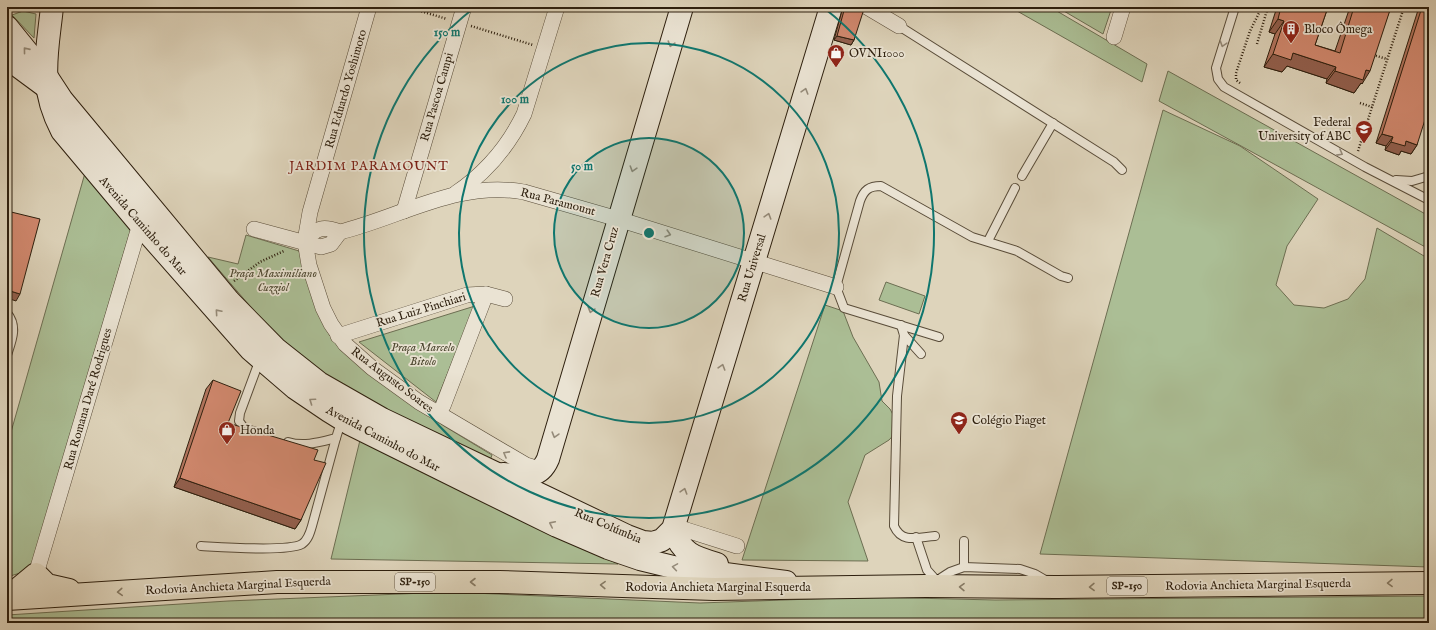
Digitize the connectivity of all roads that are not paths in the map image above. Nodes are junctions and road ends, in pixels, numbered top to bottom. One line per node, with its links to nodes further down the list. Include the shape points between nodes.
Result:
1 (370, 7): 29 (street, Rua Eduardo Yoshimoto, via 310,212)
2 (464, 7): 25 (street, Rua Pascoa Campi)
3 (557, 7): 17 (street, via 524,114 500,154)
4 (682, 7): 26 (street, Rua Vera Cruz, one-way to 26)
5 (831, 7): 31 (street, Rua Universal, one-way to 5)
6 (867, 7): 10 (street)
7 (1123, 7): 12 (street)
8 (1235, 7): 20 (lane, one-way to 20, via 1216,68 1218,79 1224,87)
9 (49, 12): 14 (street)
10 (899, 26): 15 (lane)
11 (7, 27): 14 (street, Avenida Caminho do Mar, one-way to 11)
12 (1114, 36)
13 (7, 58): 14 (street, Avenida Caminho do Mar)
14 (49, 85): 27 (street, Avenida Caminho do Mar, via 56,119 62,131); 49 (street, Avenida Caminho do Mar, via 220,291 271,345 318,383 382,419)
15 (1053, 123): 16 (lane, via 1114,162); 18 (lane)
16 (1122, 170)
17 (482, 174): 22 (street, Rua Paramount, via 494,184); 23 (street)
18 (1022, 176)
19 (1429, 176): 20 (lane, via 1412,181)
20 (1391, 180): 24 (lane)
21 (1015, 188): 30 (lane)
22 (509, 190): 23 (street, Rua Paramount); 26 (street, Rua Paramount)
23 (454, 194): 25 (street, Rua Paramount)
24 (1429, 200)
25 (404, 211): 29 (street, Rua Paramount, via 340,232 320,228)
26 (618, 219): 31 (street, Rua Paramount, one-way to 31); 48 (street, Rua Vera Cruz, one-way to 48, via 548,458)
27 (140, 224): 43 (street, Avenida Caminho do Mar, one-way to 27); 58 (street, Rua Romana Daré Rodrigues)
28 (254, 229): 29 (street)
29 (305, 241): 39 (street, Rua Augusto Soares, via 309,265 323,308)
30 (988, 241): 32 (lane, via 1017,251); 33 (lane, via 972,237 881,186 874,186 862,196)
31 (754, 261): 33 (street, Rua Paramount); 51 (street, Rua Universal, one-way to 31)
32 (1068, 278)
33 (836, 287): 37 (lane, via 844,308)
34 (486, 294): 35 (street, Rua Luiz Pinchiari); 39 (street, Rua Luiz Pinchiari, via 458,298); 44 (street)
35 (505, 299)
36 (7, 313): 42 (lane, via 15,330)
37 (901, 326): 38 (lane); 40 (lane)
38 (904, 335): 41 (lane); 53 (lane, via 897,396 894,526 898,534 904,538)
39 (338, 336): 48 (street, Rua Augusto Soares, one-way to 39, via 526,465 419,402 372,368)
40 (939, 337)
41 (921, 354)
42 (7, 355)
43 (260, 358): 45 (street, Avenida Caminho do Mar, one-way to 43, via 311,400); 46 (lane, via 239,421 244,428)
44 (443, 406)
45 (339, 428): 47 (lane, via 311,444 295,444); 55 (lane, via 312,526 308,538 301,544 276,548); 59 (street, Avenida Caminho do Mar, one-way to 45, via 673,567 608,548)
46 (265, 436)
47 (280, 440)
48 (542, 470): 49 (street, via 525,476); 50 (street, Rua Colúmbia, via 548,488)
49 (494, 474): 50 (street, Rua Colúmbia)
50 (562, 506): 51 (street, Rua Colúmbia, via 643,542 653,543 662,540)
51 (673, 528): 56 (street); 59 (street, via 679,544 692,555)
52 (935, 536): 53 (lane)
53 (916, 537): 60 (lane)
54 (964, 541): 57 (lane)
55 (201, 546)
56 (737, 546)
57 (964, 568): 60 (lane, via 950,572); 63 (lane, via 1020,570 1035,574)
58 (36, 574): 64 (highway, via 47,585); 65 (highway)
59 (770, 579): 62 (street, Avenida Caminho do Mar)
60 (931, 583): 62 (highway, Rodovia Anchieta Marginal Esquerda / SP-150); 63 (highway, Rodovia Anchieta Marginal Esquerda / SP-150, one-way to 60)
61 (1429, 583): 63 (highway, Rodovia Anchieta Marginal Esquerda / SP-150, one-way to 63)
62 (824, 587): 64 (highway, Rodovia Anchieta Marginal Esquerda / SP-150, one-way to 64, via 714,589 499,582 277,582)
63 (1057, 587)
64 (88, 594): 65 (highway, Rodovia Anchieta Marginal Esquerda / SP-150)
65 (7, 599)

